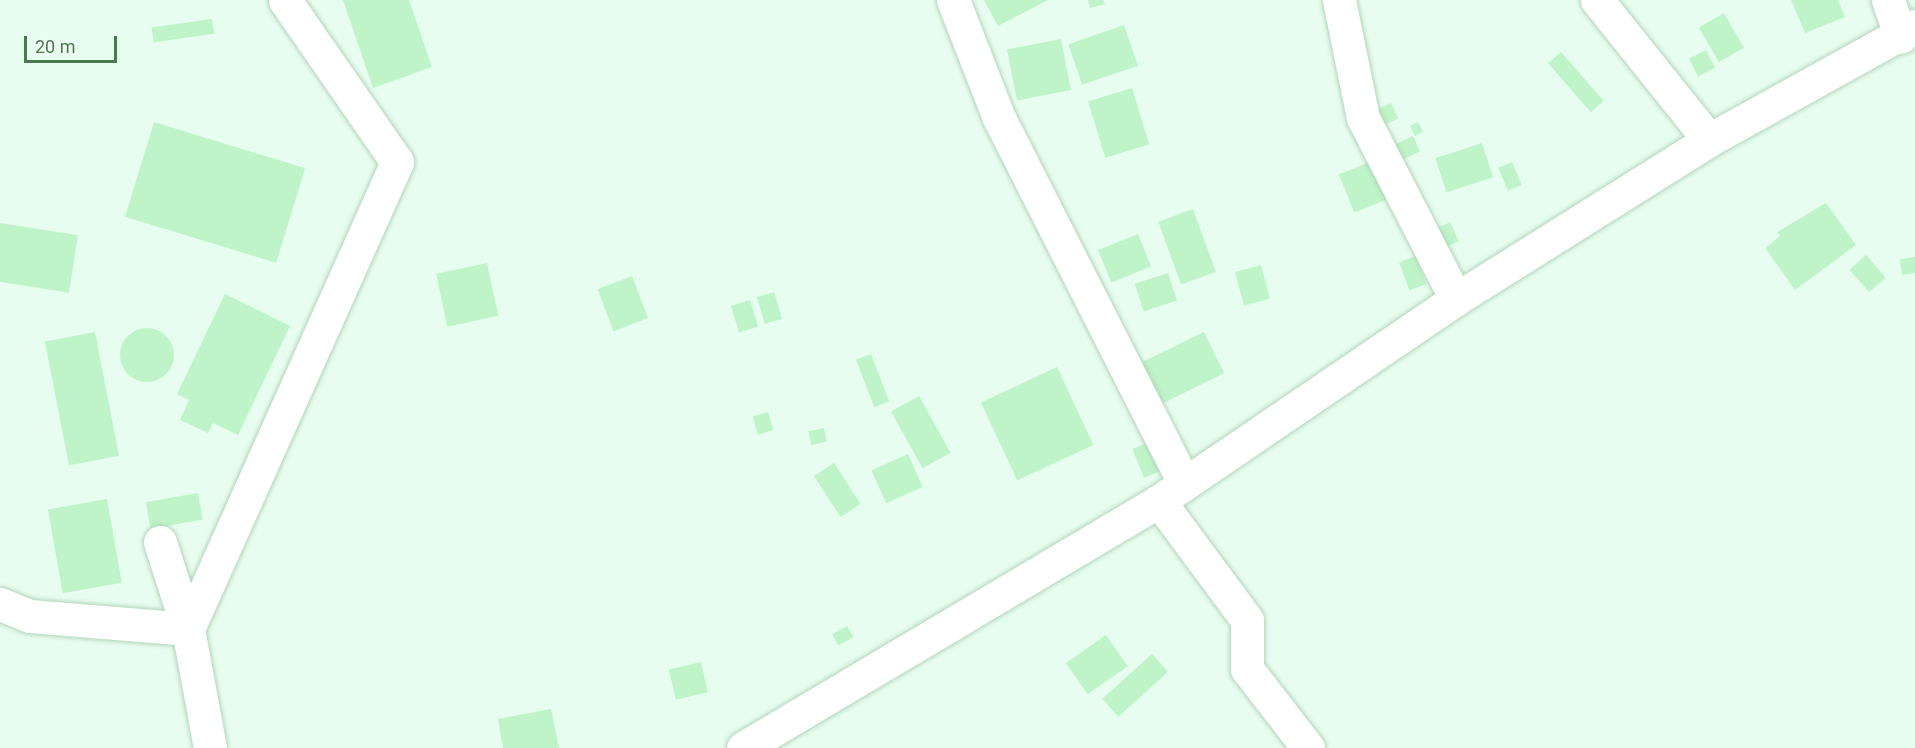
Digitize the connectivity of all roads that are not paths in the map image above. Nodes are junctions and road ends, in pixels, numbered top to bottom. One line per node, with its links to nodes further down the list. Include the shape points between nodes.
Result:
1 (285, 0): 12 (street, via 397,162)
2 (954, 0): 9 (street, via 999,118)
3 (1339, 0): 8 (street, via 1363,118)
4 (1597, 0): 7 (street)
5 (1888, 0): 6 (street)
6 (1908, 32): 7 (street)
7 (1709, 140): 8 (street)
8 (1456, 299): 9 (street)
9 (1171, 491): 14 (street); 15 (street, via 1247,620 1247,669)
10 (160, 542): 12 (street)
11 (0, 604): 12 (street, via 30,616)
12 (188, 629): 13 (street)
13 (210, 748)
14 (743, 748)
15 (1308, 748)

